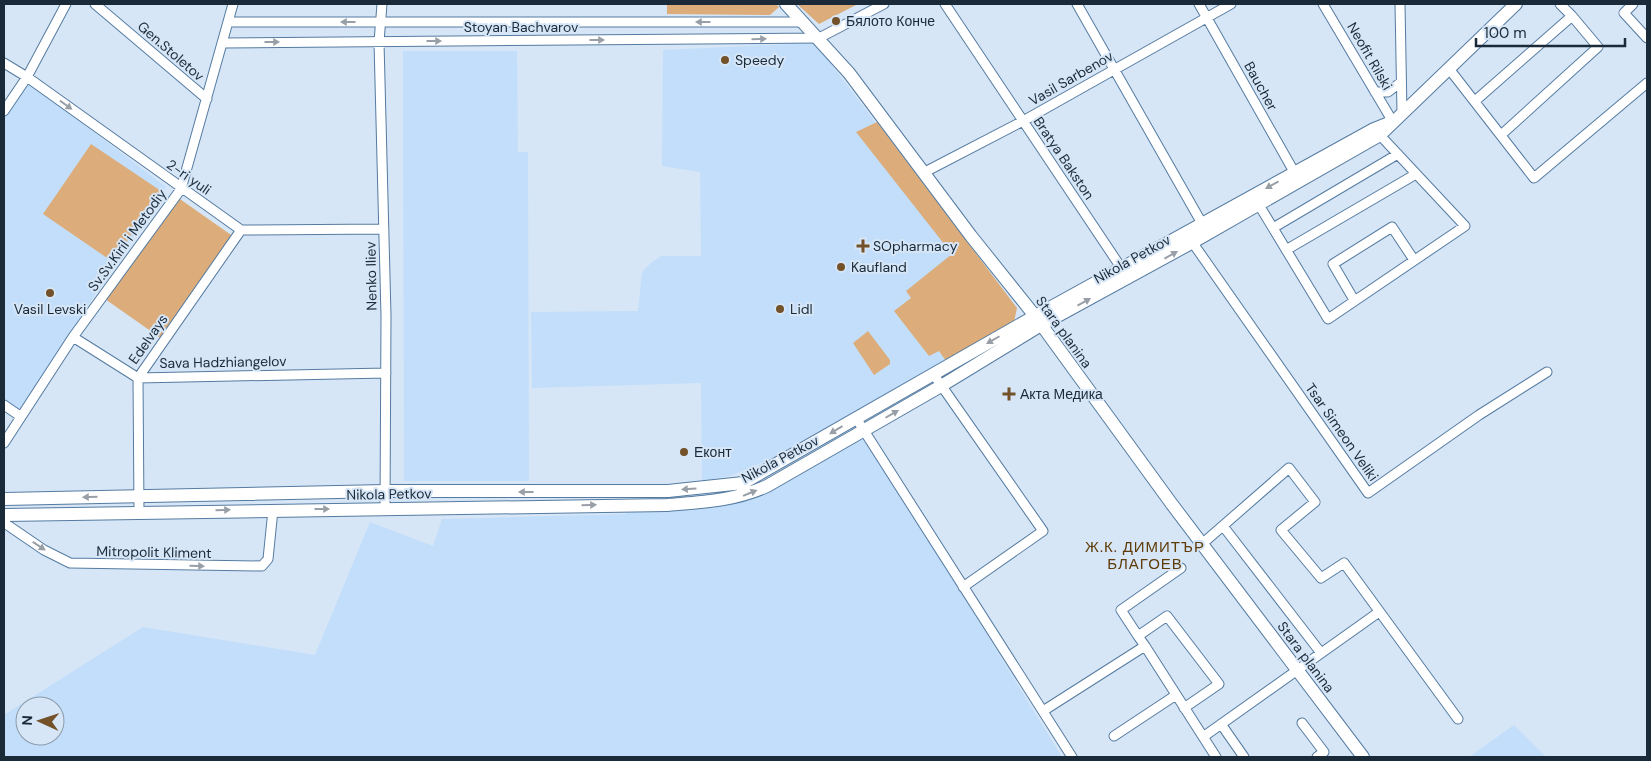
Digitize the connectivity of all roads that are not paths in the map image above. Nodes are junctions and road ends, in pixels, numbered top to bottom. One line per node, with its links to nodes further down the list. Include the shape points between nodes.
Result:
1 (66, 4): 28 (street)
2 (95, 4): 32 (street, Gen.Stoletov)
3 (233, 4): 18 (street, Sv.Sv.Kiril i Metodiy)
4 (382, 4): 19 (street, Nenko Iliev)
5 (786, 4): 20 (main road, Stara planina)
6 (884, 4): 21 (street)
7 (945, 4): 36 (street, Bratya Bakston)
8 (1077, 4): 26 (street)
9 (1199, 4): 17 (street, Baucher)
10 (1231, 4): 17 (street, Vasil Sarbenov)
11 (1323, 4): 31 (street, Neofit Rilski)
12 (1400, 4): 29 (street)
13 (1516, 4): 27 (main road, Nikola Petkov)
14 (1560, 4): 16 (street)
15 (1633, 4): 22 (street, via 1624,13)
16 (1572, 16): 33 (street); 38 (street, via 1598,47)
17 (1207, 17): 26 (street, Vasil Sarbenov); 42 (street, Baucher)
18 (228, 22): 19 (street, Stoyan Bachvarov, one-way to 18); 24 (street, Sv.Sv.Kiril i Metodiy)
19 (380, 22): 20 (street, Stoyan Bachvarov, one-way to 19); 23 (street, Nenko Iliev)
20 (805, 22): 21 (main road, Stara planina)
21 (819, 38): 23 (street, Stoyan Bachvarov, one-way to 21); 40 (main road, Stara planina)
22 (1647, 38)
23 (379, 42): 24 (street, Stoyan Bachvarov, one-way to 23); 45 (street, Nenko Iliev)
24 (223, 43): 32 (street, Sv.Sv.Kiril i Metodiy)
25 (4, 63): 28 (street, 2-ri yuli)
26 (1114, 70): 36 (street, Vasil Sarbenov); 47 (street)
27 (1450, 70): 33 (street); 35 (main road, Nikola Petkov)
28 (27, 77): 34 (street); 43 (street, 2-ri yuli, one-way to 43)
29 (1401, 82): 31 (street, via 1388,92); 35 (street)
30 (1647, 83): 38 (street, via 1534,178)
31 (1375, 92): 35 (street, Neofit Rilski)
32 (206, 99): 43 (street, Sv.Sv.Kiril i Metodiy)
33 (1475, 101): 38 (street)
34 (4, 111)
35 (1397, 118): 37 (main road, Nikola Petkov)
36 (1023, 121): 40 (street, Vasil Sarbenov); 52 (street, Bratya Bakston)
37 (1377, 132): 39 (street); 42 (main road, Nikola Petkov)
38 (1500, 135)
39 (1398, 154): 41 (street); 46 (street)
40 (923, 173): 54 (main road, Stara planina)
41 (1416, 174): 50 (street); 51 (street, via 1464,226)
42 (1297, 177): 44 (main road, Nikola Petkov); 47 (main road, Nikola Petkov, one-way to 47)
43 (181, 189): 48 (street, 2-ri yuli); 55 (street, Sv.Sv.Kiril i Metodiy)
44 (1259, 205): 46 (street); 47 (main road, Nikola Petkov)
45 (384, 228): 48 (street); 57 (street, Nenko Iliev)
46 (1273, 228): 50 (street)
47 (1205, 229): 49 (main road, Nikola Petkov)
48 (241, 230): 59 (street, Edelvays)
49 (1190, 237): 52 (main road, Nikola Petkov); 56 (street, Tsar Simeon Veliki, via 1368,493)
50 (1286, 250): 53 (street, via 1328,319)
51 (1414, 260): 53 (street); 53 (street, via 1392,227 1333,264)
52 (1125, 273): 54 (main road, Nikola Petkov)
53 (1354, 300)
54 (1038, 321): 58 (main road, Nikola Petkov, one-way to 58); 60 (main road, Nikola Petkov); 74 (main road, Stara planina)
55 (73, 337): 59 (street); 62 (street, Sv.Sv.Kiril i Metodiy)
56 (1547, 372)
57 (386, 373): 59 (street, Sava Hadzhiangelov); 66 (street, Nenko Iliev)
58 (934, 375): 60 (street); 63 (main road, Nikola Petkov)
59 (138, 378): 67 (street, Edelvays)
60 (941, 386): 64 (main road, Nikola Petkov, one-way to 60); 76 (street, via 1044,530)
61 (4, 405): 62 (street)
62 (20, 416): 65 (street, Sv.Sv.Kiril i Metodiy)
63 (856, 418): 64 (street); 66 (main road, Nikola Petkov, one-way to 66, via 760,475 742,483 717,487 638,491)
64 (862, 431): 69 (main road, Nikola Petkov, one-way to 64, via 668,505 722,501 746,496 767,486); 76 (street)
65 (4, 443)
66 (385, 491): 67 (main road, Nikola Petkov); 69 (street, Nenko Iliev)
67 (139, 496): 68 (main road, Nikola Petkov, one-way to 68); 71 (street, Edelvays)
68 (4, 499)
69 (385, 509): 70 (main road, Nikola Petkov, one-way to 69)
70 (273, 510): 71 (main road, Nikola Petkov, one-way to 70); 72 (street, Mitropolit Kliment, one-way to 70, via 6,524 70,563 262,566 268,559)
71 (139, 512): 72 (main road, Nikola Petkov)
72 (4, 515)
73 (1223, 526): 74 (street); 77 (street, via 1289,468 1315,502 1282,530 1321,578 1344,563); 80 (street)
74 (1202, 544): 81 (main road, Stara planina)
75 (1181, 568): 78 (street, via 1122,610)
76 (963, 587): 84 (street)
77 (1379, 612): 80 (street); 85 (street)
78 (1138, 636): 79 (street); 83 (street, via 1167,616 1219,684)
79 (1145, 646): 82 (street); 84 (street)
80 (1321, 653): 81 (street)
81 (1297, 670): 87 (street); 94 (main road, Stara planina)
82 (1176, 695): 83 (street); 88 (street)
83 (1184, 708): 89 (street)
84 (1043, 710): 90 (street)
85 (1458, 719)
86 (1302, 723): 93 (street, via 1324,752)
87 (1221, 724): 89 (street); 92 (street)
88 (1114, 736)
89 (1203, 738): 91 (street)
90 (1072, 757)
91 (1215, 757)
92 (1244, 757)
93 (1317, 757)
94 (1363, 757)

